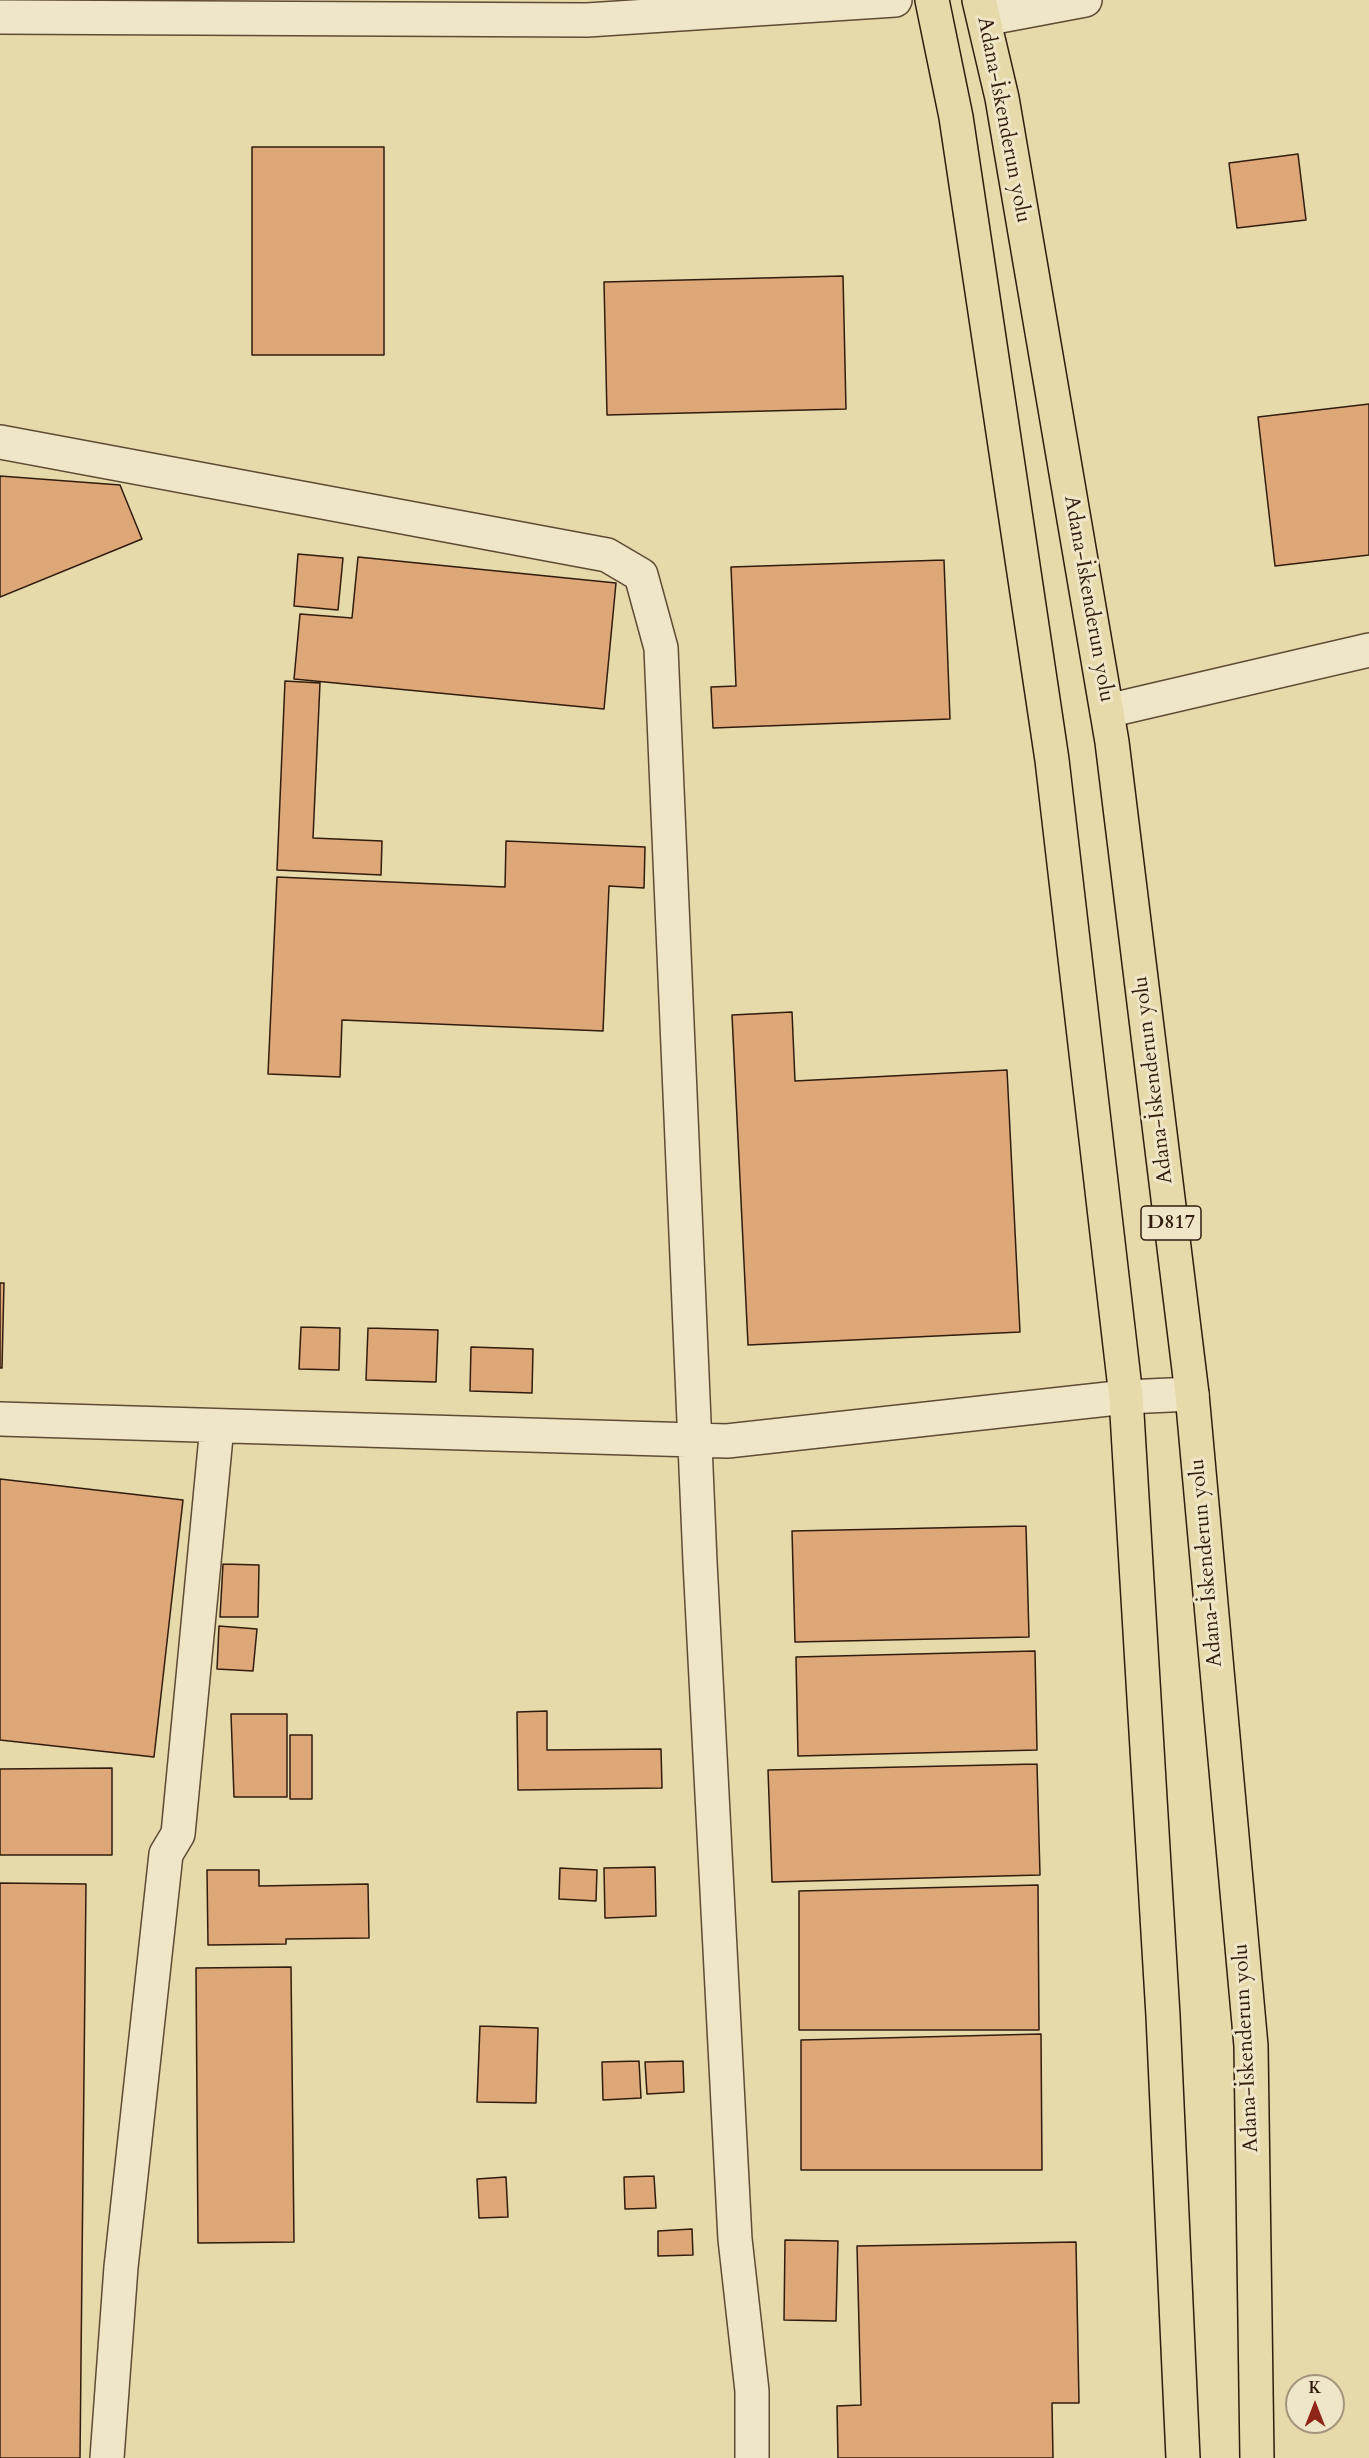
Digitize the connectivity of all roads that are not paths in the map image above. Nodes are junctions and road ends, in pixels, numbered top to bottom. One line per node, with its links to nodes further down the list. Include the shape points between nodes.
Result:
1 (896, 0): 5 (street, via 587,20)
2 (932, 0): 10 (highway, via 956,117 1052,760)
3 (1085, 0): 4 (street)
4 (981, 10): 8 (highway, Adana-İskenderun yolu / D817, via 1002,98)
5 (0, 18)
6 (0, 442): 13 (street, via 607,555 641,575 661,648)
7 (1369, 650): 8 (street)
8 (1107, 711): 9 (highway, Adana-İskenderun yolu / D817)
9 (1192, 1394): 10 (street); 17 (highway, Adana-İskenderun yolu / D817, via 1251,2046)
10 (1126, 1397): 13 (street, via 727,1441); 16 (highway, via 1163,2016)
11 (0, 1419): 12 (street)
12 (217, 1426): 13 (street); 14 (street, via 178,1834 166,1854 122,2255)
13 (695, 1440): 15 (street, via 735,2239 752,2391)
14 (107, 2458)
15 (752, 2458)
16 (1183, 2458)
17 (1257, 2458)

